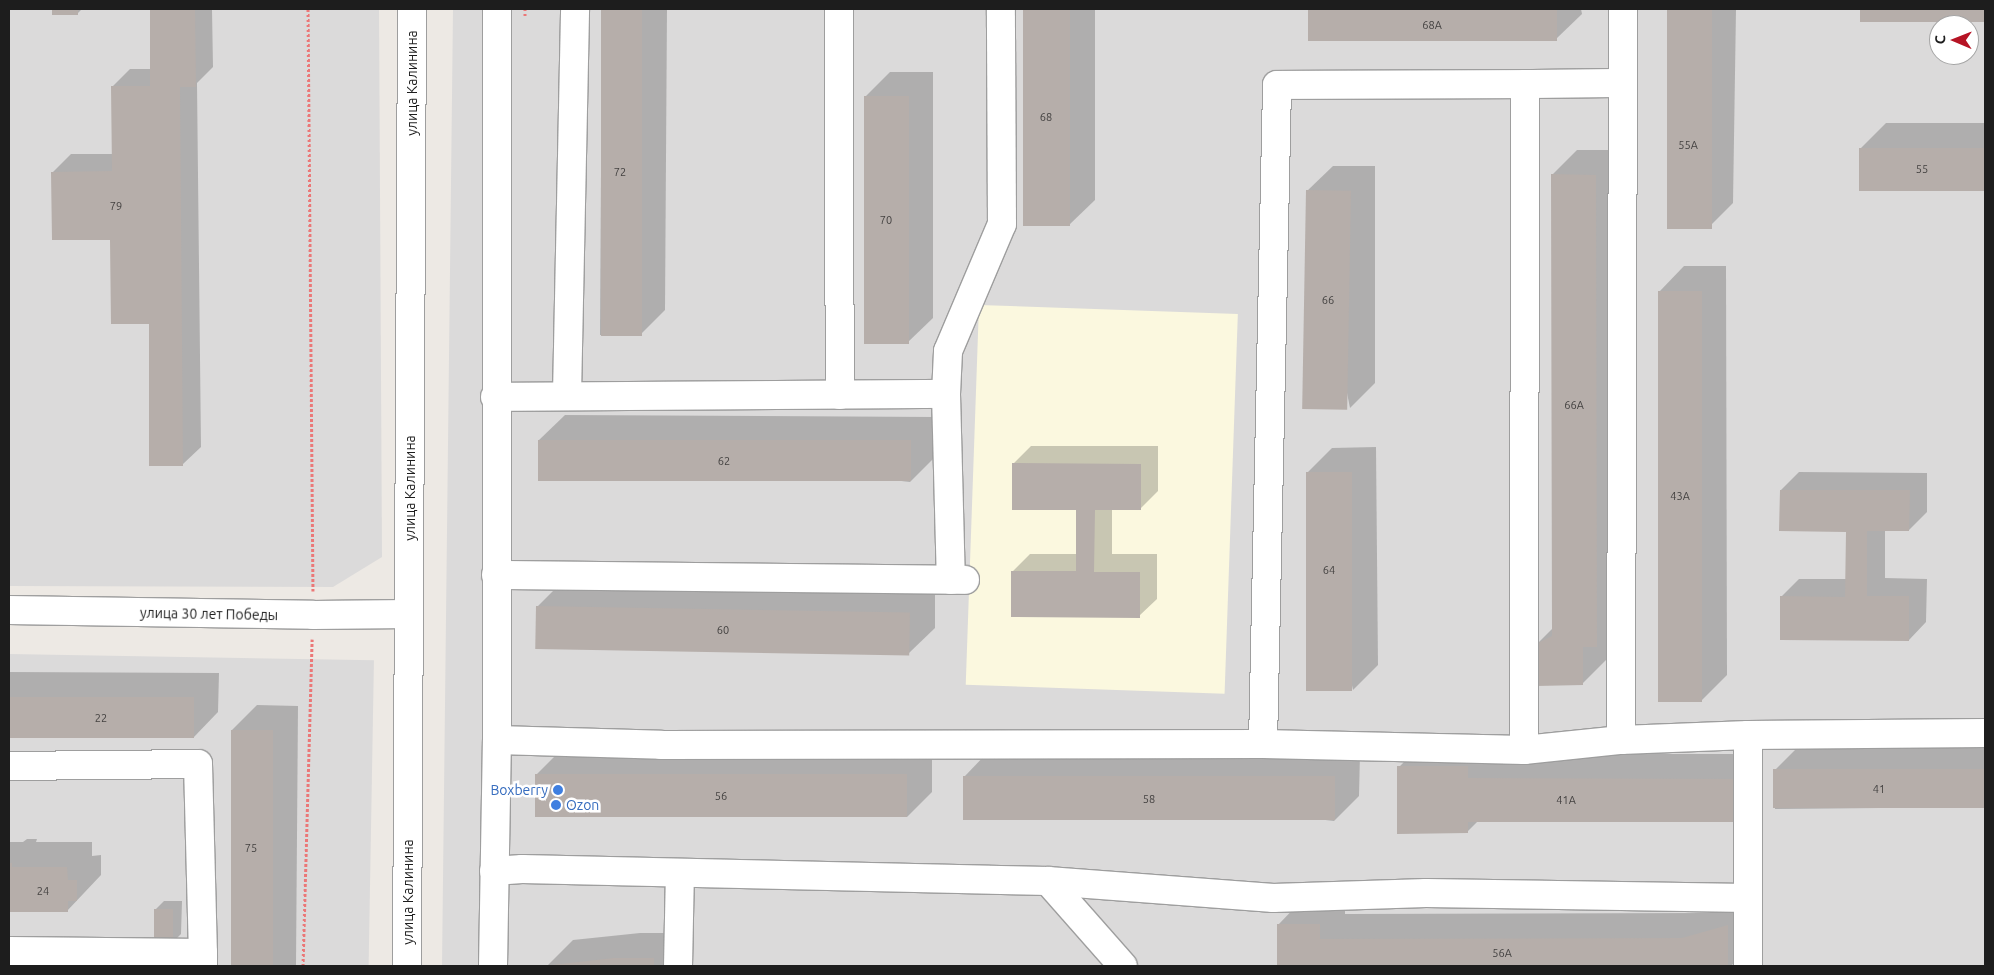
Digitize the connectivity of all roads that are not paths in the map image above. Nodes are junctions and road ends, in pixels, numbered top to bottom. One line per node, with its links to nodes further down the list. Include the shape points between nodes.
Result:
1 (412, 9): 15 (street, улица Калинина)
2 (497, 9): 12 (street)
3 (574, 9): 11 (street)
4 (839, 9): 9 (street)
5 (1001, 9): 10 (street, via 1002,224 948,351)
6 (1623, 9): 7 (street)
7 (1622, 83): 8 (street); 19 (street)
8 (1525, 84): 20 (street, via 1277,85); 21 (street)
9 (840, 394): 10 (street); 11 (street)
10 (946, 394): 13 (street, via 958,580)
11 (567, 395): 12 (street)
12 (495, 397): 13 (street)
13 (496, 575): 18 (street)
14 (9, 610): 15 (street, улица 30 лет Победы, via 313,616)
15 (410, 614): 29 (street, улица Калинина)
16 (1985, 733): 17 (street)
17 (1748, 735): 19 (street); 26 (street)
18 (497, 740): 20 (street, via 661,745); 23 (street)
19 (1621, 740): 21 (street)
20 (1263, 744): 21 (street)
21 (1524, 750)
22 (9, 766): 28 (street, via 198,764)
23 (494, 870): 24 (street); 30 (street)
24 (680, 874): 25 (street); 31 (street)
25 (1048, 881): 26 (street, via 1273,898 1426,893); 32 (street)
26 (1748, 898): 33 (street)
27 (9, 951): 28 (street)
28 (203, 960)
29 (407, 966)
30 (493, 966)
31 (678, 966)
32 (1123, 966)
33 (1748, 966)

